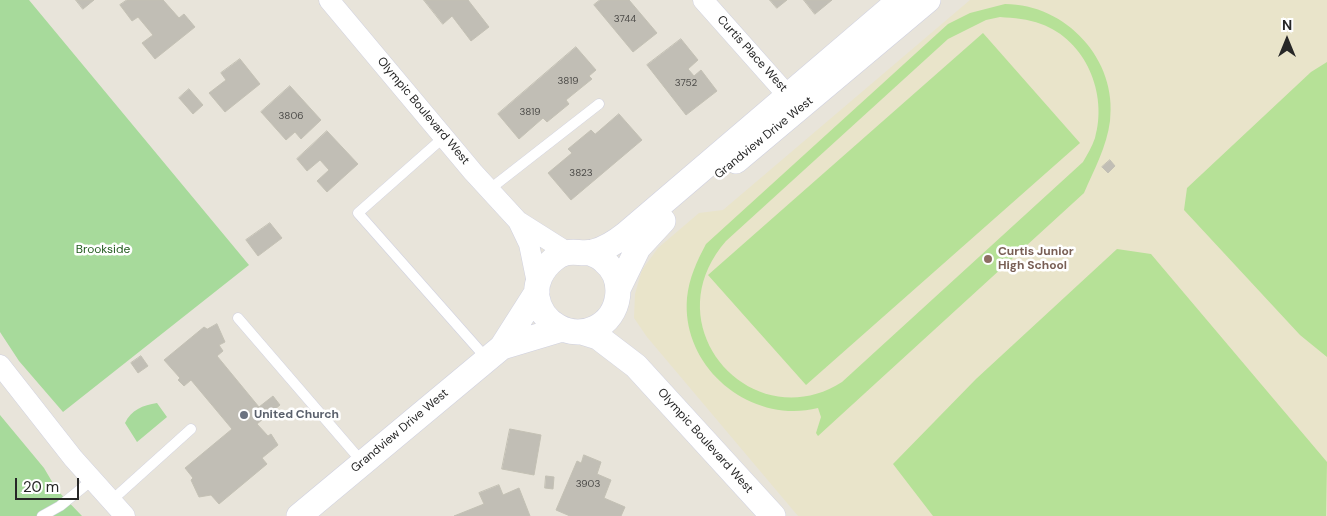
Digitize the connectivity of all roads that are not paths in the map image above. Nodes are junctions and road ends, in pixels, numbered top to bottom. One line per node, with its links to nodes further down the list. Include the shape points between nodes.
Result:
1 (329, 0): 7 (street, Olympic Boulevard West)
2 (703, 0): 5 (street, Curtis Place West)
3 (900, 0): 5 (street, Grandview Drive West)
4 (928, 0): 5 (street, Grandview Drive West)
5 (794, 102): 10 (street, Grandview Drive West, via 608,247); 12 (street, Grandview Drive West, via 666,217 638,248)
6 (599, 104): 8 (lane)
7 (444, 137): 8 (street, Olympic Boulevard West); 15 (lane, via 358,213)
8 (490, 189): 9 (street, Olympic Boulevard West)
9 (518, 221): 10 (street, Olympic Boulevard West); 11 (street, Olympic Boulevard West, via 529,244)
10 (579, 252): 11 (street, via 554,258 543,269); 12 (street, via 604,261 609,267 614,274)
11 (537, 288): 14 (street, via 538,304 544,314 552,323); 15 (street, Grandview Drive West)
12 (617, 298): 14 (street, via 608,319 596,328); 17 (street, Olympic Boulevard West, via 622,330)
13 (238, 318): 19 (lane)
14 (572, 331): 15 (street, Grandview Drive West); 17 (street, Olympic Boulevard West, via 598,337)
15 (495, 354): 19 (street, Grandview Drive West)
16 (0, 365): 20 (street)
17 (636, 366): 25 (street, Olympic Boulevard West)
18 (191, 429): 21 (lane)
19 (362, 463): 24 (street, Grandview Drive West)
20 (92, 480): 21 (street); 22 (lane)
21 (111, 501): 23 (street)
22 (42, 516)
23 (125, 516)
24 (299, 516)
25 (773, 516)

